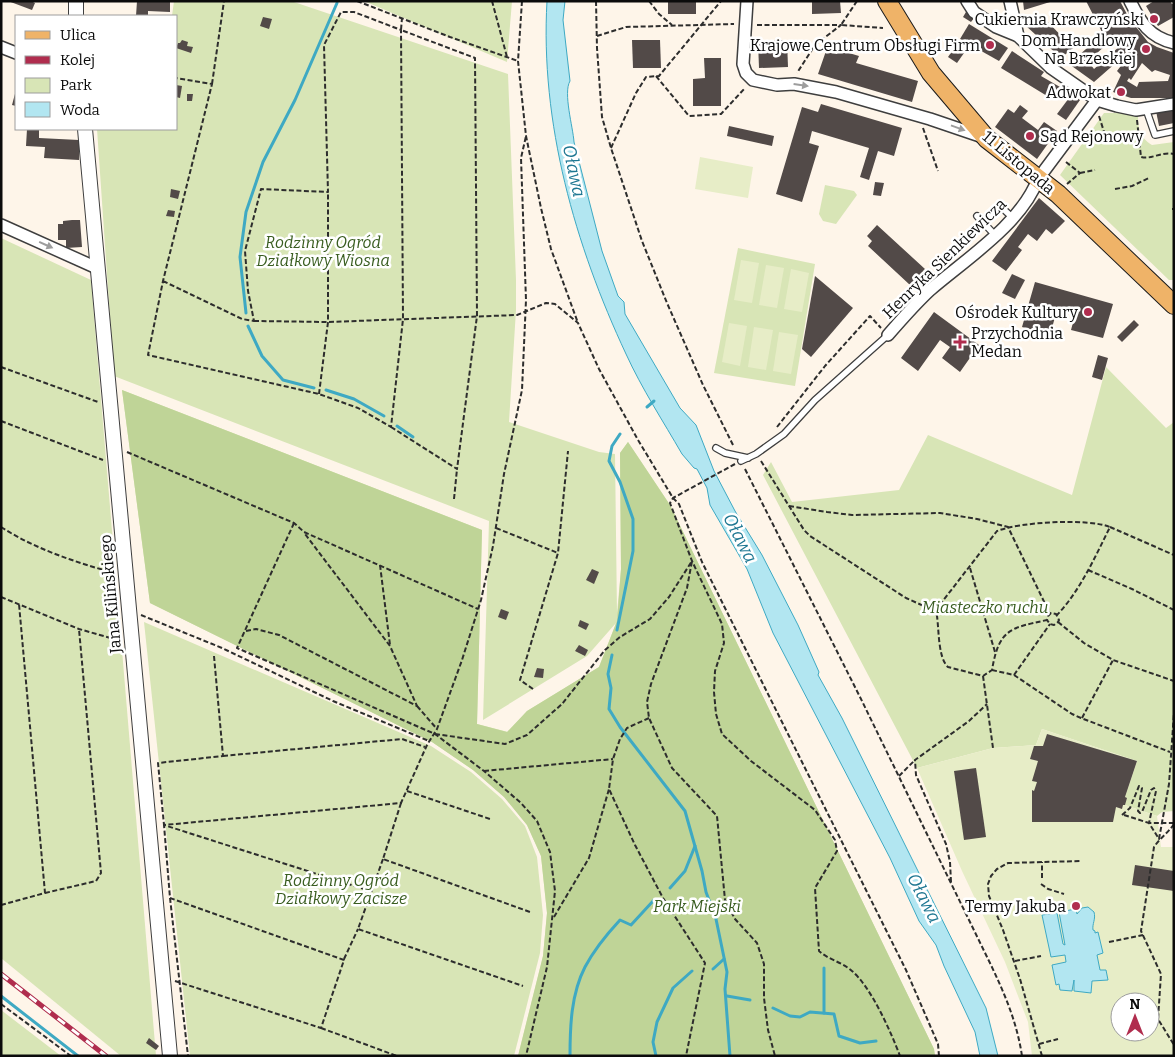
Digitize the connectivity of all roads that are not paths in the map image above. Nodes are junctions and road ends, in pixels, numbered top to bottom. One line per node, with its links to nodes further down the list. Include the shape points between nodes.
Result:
1 (76, 1): 7 (street)
2 (747, 1): 17 (street, one-way to 17, via 744,68 753,80 829,91 930,118)
3 (887, 1): 17 (main road, 11 Listopada, via 931,73)
4 (967, 1): 8 (street, via 974,12 996,27)
5 (1010, 1): 8 (street)
6 (1130, 1): 9 (street, via 1148,32)
7 (76, 15)
8 (1018, 36): 12 (street, via 1051,68)
9 (1174, 43)
10 (1, 47): 11 (street)
11 (15, 54)
12 (1097, 100): 14 (street); 18 (street, Henryka Sienkiewicza)
13 (1174, 104): 14 (street)
14 (1141, 110): 16 (lane, via 1155,135)
15 (85, 130): 24 (street, Jana Kilińskiego)
16 (1174, 131)
17 (987, 139): 18 (main road, 11 Listopada)
18 (1038, 179): 21 (street, Henryka Sienkiewicza); 25 (main road, 11 Listopada, via 1082,216)
19 (1000, 206): 21 (lane)
20 (977, 216): 23 (lane)
21 (1014, 219): 23 (street, Henryka Sienkiewicza)
22 (1, 225): 24 (street, one-way to 24)
23 (995, 235): 26 (street, Henryka Sienkiewicza, via 928,292)
24 (97, 268): 28 (street, Jana Kilińskiego)
25 (1174, 305)
26 (888, 335): 27 (lane, Henryka Sienkiewicza, via 767,447 748,458)
27 (716, 448)
28 (170, 1056)

